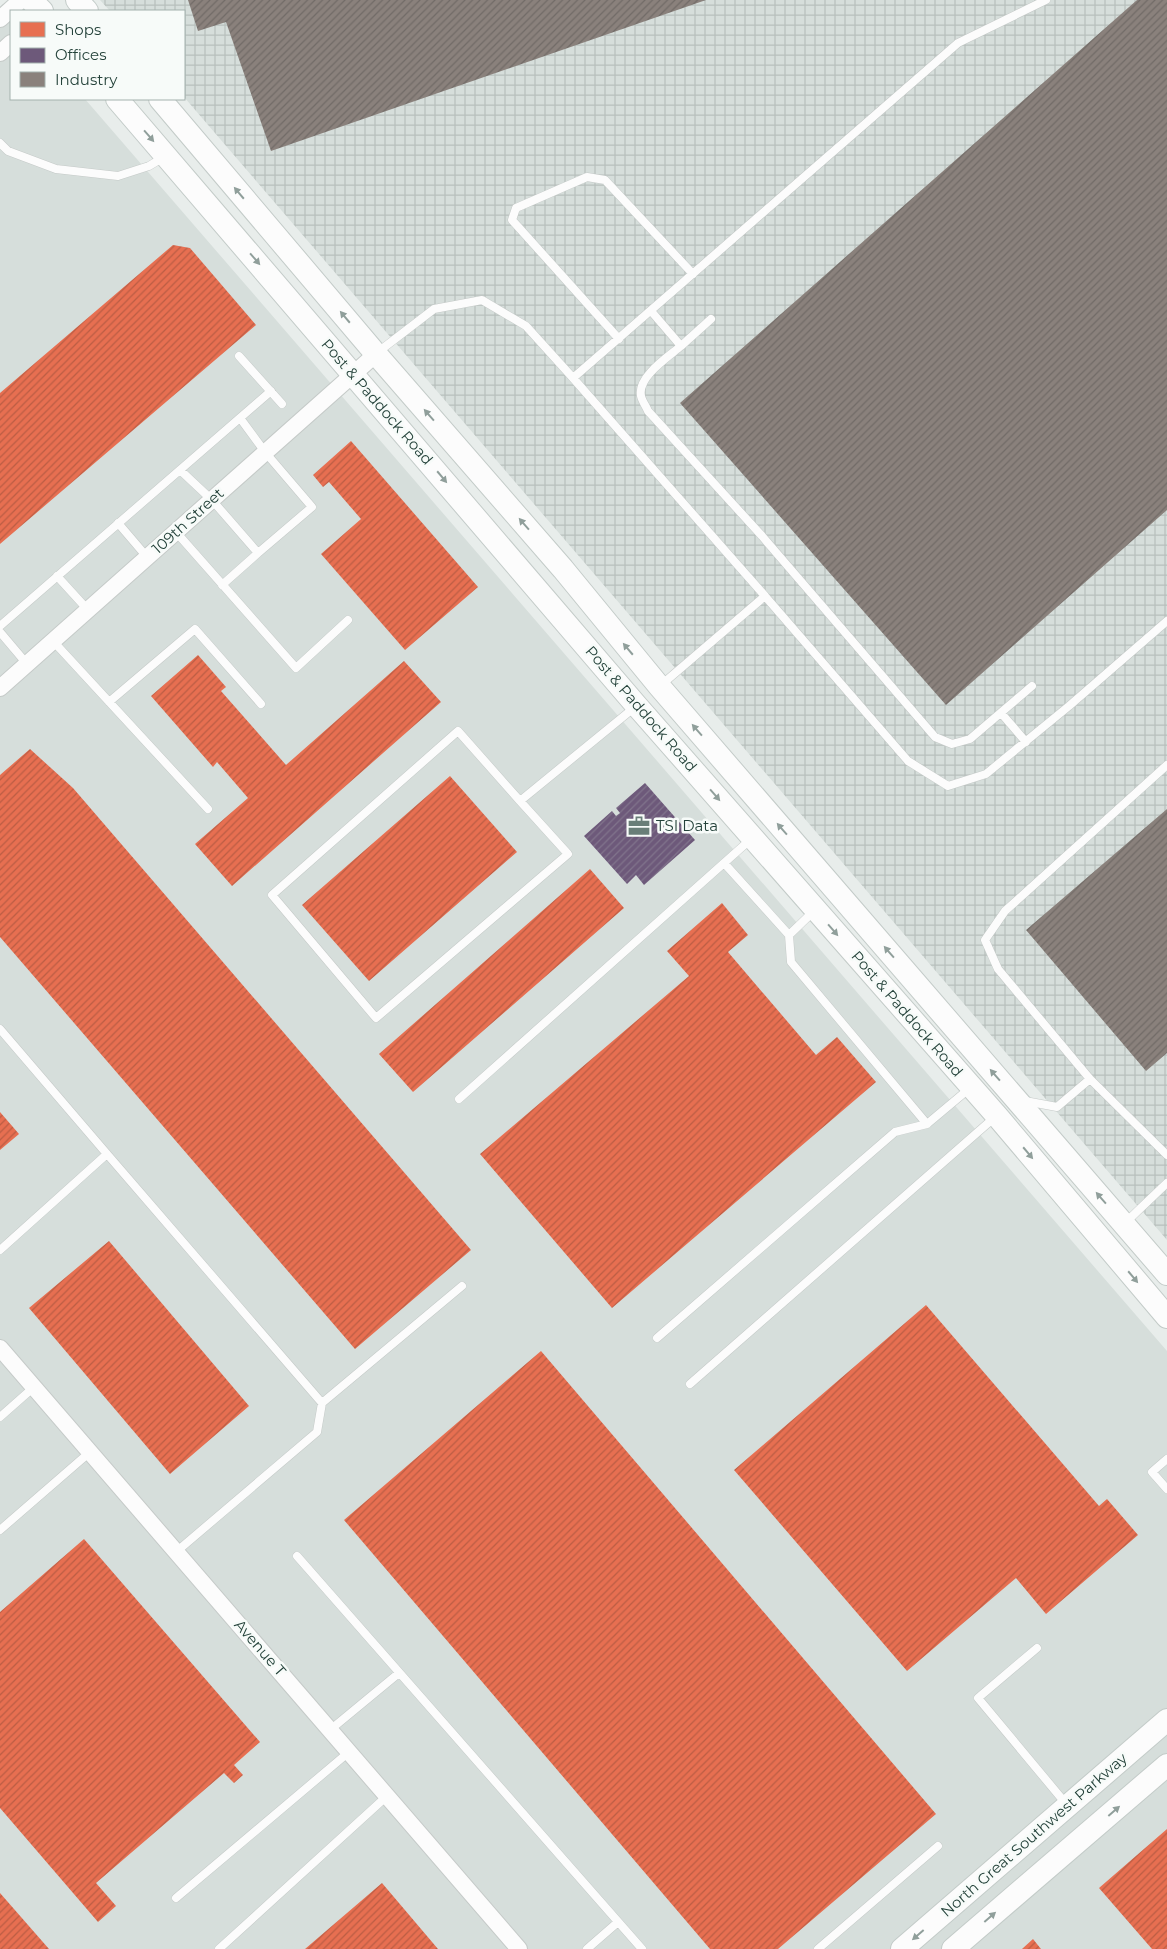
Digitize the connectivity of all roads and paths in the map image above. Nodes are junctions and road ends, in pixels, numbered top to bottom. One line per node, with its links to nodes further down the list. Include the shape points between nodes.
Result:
1 (21, 0): 7 (street)
2 (31, 0): 5 (street)
3 (77, 0): 6 (street)
4 (1046, 0): 14 (lane, via 958,43)
5 (43, 10)
6 (86, 10)
7 (0, 19)
8 (10, 44): 9 (street)
9 (0, 52)
10 (119, 100): 13 (street, Post & Paddock Road, one-way to 13)
11 (161, 100): 19 (street, Post & Paddock Road, one-way to 11)
12 (0, 143): 13 (lane, via 8,151 56,169 118,176 149,166)
13 (166, 156): 21 (street, Post & Paddock Road, one-way to 21)
14 (693, 274): 15 (lane); 17 (lane, via 606,180 586,177 516,208 512,220)
15 (651, 311): 17 (lane); 18 (lane)
16 (711, 319): 18 (lane)
17 (619, 339): 22 (lane)
18 (681, 346): 49 (lane, via 649,374 642,386 641,396 648,411 762,536 935,737 952,744 970,740)
19 (376, 354): 21 (street, 109th Street); 22 (lane, via 434,309 482,300 526,326); 43 (street, Post & Paddock Road, one-way to 19, via 563,569)
20 (239, 356): 23 (lane)
21 (354, 374): 26 (street, 109th Street); 48 (street, Post & Paddock Road, one-way to 48)
22 (573, 378): 35 (lane)
23 (271, 392): 24 (lane); 25 (lane)
24 (282, 404)
25 (240, 418): 26 (lane); 27 (lane)
26 (265, 452): 28 (street, 109th Street); 31 (lane, via 312,507)
27 (180, 470): 28 (lane); 29 (lane)
28 (212, 500): 30 (street, 109th Street); 31 (lane)
29 (118, 523): 32 (lane); 33 (lane)
30 (176, 532): 32 (street, 109th Street); 34 (lane)
31 (258, 553): 34 (lane)
32 (147, 557): 36 (street, 109th Street)
33 (57, 576): 36 (lane); 39 (lane)
34 (222, 585): 37 (lane, via 296,668)
35 (765, 596): 43 (lane); 50 (lane, via 908,761 948,786 986,774)
36 (88, 610): 41 (street, 109th Street)
37 (348, 620)
38 (1167, 621): 50 (lane)
39 (0, 626)
40 (0, 632): 42 (lane)
41 (53, 641): 42 (street, 109th Street); 46 (lane)
42 (27, 664): 45 (street, 109th Street)
43 (659, 686): 48 (street); 62 (street, Post & Paddock Road, one-way to 43)
44 (1032, 686): 49 (lane)
45 (0, 688)
46 (110, 702): 47 (lane, via 195,629); 53 (lane)
47 (261, 704)
48 (636, 705): 52 (lane); 54 (street, Post & Paddock Road, one-way to 54)
49 (1001, 713): 50 (lane)
50 (1026, 742)
51 (1167, 765): 59 (lane, via 1005,912 985,940 998,969)
52 (520, 801): 52 (lane, via 568,854 376,1018 272,895 458,731)
53 (208, 809)
54 (752, 838): 55 (lane); 56 (street, Post & Paddock Road)
55 (724, 863): 57 (lane); 61 (lane)
56 (816, 910): 57 (lane); 60 (street, Post & Paddock Road, one-way to 60)
57 (789, 935): 64 (lane, via 791,962)
58 (0, 1029): 65 (lane)
59 (1090, 1079): 62 (lane, via 1057,1107); 66 (lane)
60 (971, 1086): 63 (street, Post & Paddock Road); 64 (lane)
61 (459, 1099)
62 (1016, 1099): 63 (street); 68 (street, Post & Paddock Road, one-way to 62)
63 (997, 1116): 72 (street, Post & Paddock Road, one-way to 72); 75 (lane)
64 (927, 1124): 73 (lane, via 895,1132)
65 (107, 1154): 69 (lane); 77 (lane)
66 (1167, 1155)
67 (1167, 1183): 68 (lane)
68 (1124, 1224): 70 (street, Post & Paddock Road)
69 (0, 1250)
70 (1167, 1274)
71 (462, 1286): 77 (lane)
72 (1167, 1317)
73 (657, 1338)
74 (0, 1348): 76 (street, Avenue T)
75 (690, 1384)
76 (34, 1387): 78 (lane); 79 (street, Avenue T)
77 (322, 1403): 83 (lane, via 317,1432)
78 (0, 1416)
79 (90, 1452): 82 (lane); 83 (street, Avenue T)
80 (1167, 1460): 81 (lane, via 1152,1472)
81 (1167, 1489)
82 (0, 1530)
83 (176, 1552): 88 (street, Avenue T)
84 (297, 1556): 86 (lane)
85 (1037, 1648): 92 (lane, via 978,1698)
86 (399, 1673): 88 (lane); 96 (lane)
87 (1167, 1720): 92 (street, North Great Southwest Parkway)
88 (330, 1730): 89 (street, Avenue T)
89 (349, 1752): 91 (street, Avenue T); 95 (lane)
90 (1167, 1765): 93 (street, one-way to 90)
91 (388, 1796): 97 (lane); 98 (street, Avenue T)
92 (1068, 1806): 93 (street); 102 (street, North Great Southwest Parkway, one-way to 102)
93 (1090, 1832): 103 (street, one-way to 93)
94 (938, 1846): 101 (lane)
95 (176, 1898)
96 (618, 1922): 99 (lane); 100 (lane)
97 (219, 1949)
98 (519, 1949)
99 (587, 1949)
100 (642, 1949)
101 (818, 1949)
102 (902, 1949)
103 (953, 1949)

